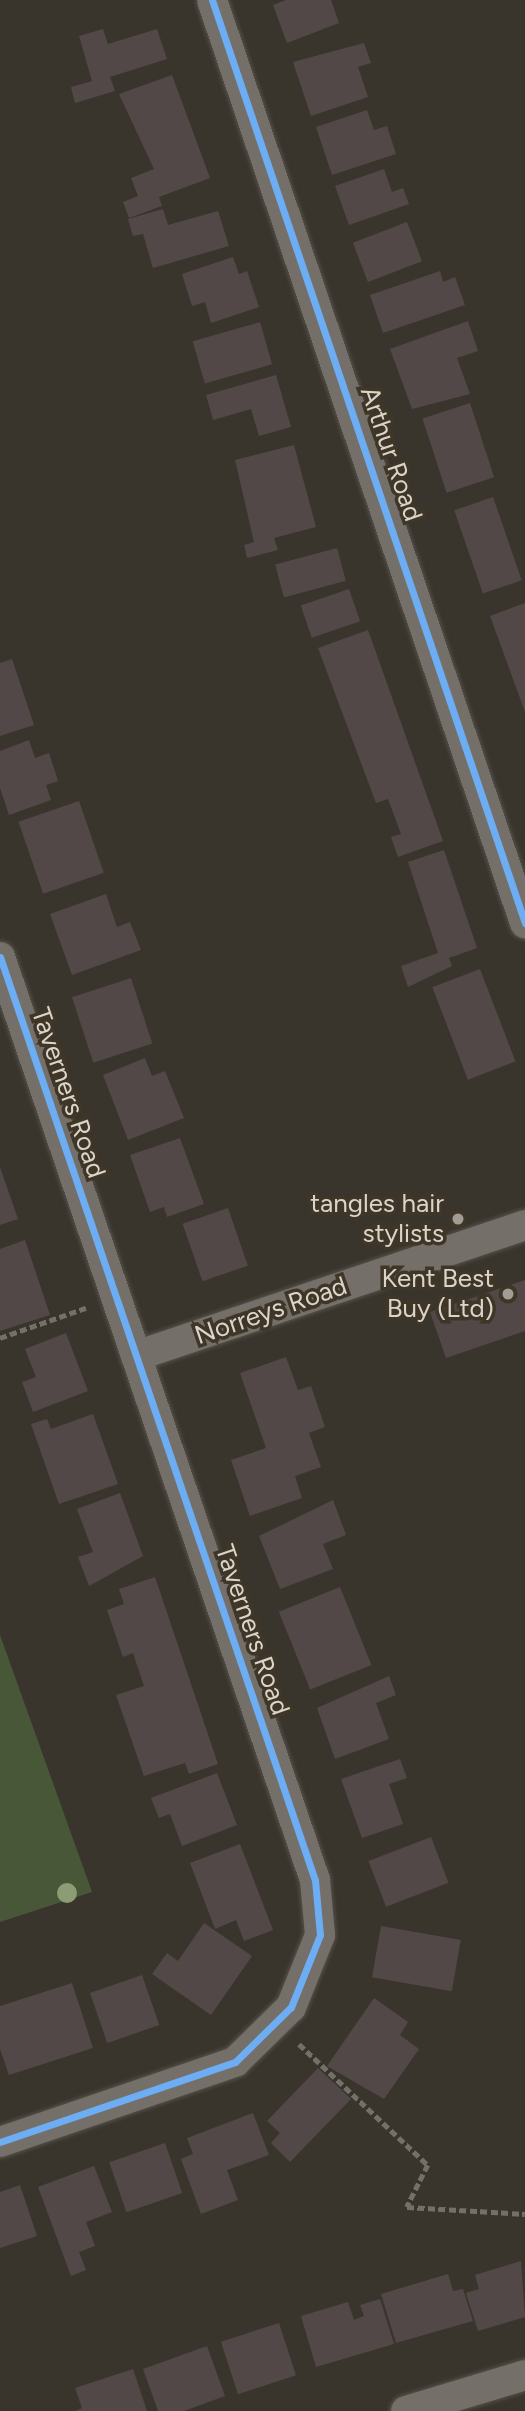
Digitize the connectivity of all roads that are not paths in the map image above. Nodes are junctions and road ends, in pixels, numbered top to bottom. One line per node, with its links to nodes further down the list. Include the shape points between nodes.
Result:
1 (212, 0): 2 (street, Arthur Road)
2 (525, 923)
3 (0, 957): 5 (street, Taverners Road)
4 (525, 1225): 5 (street, Norreys Road)
5 (136, 1356): 6 (street, Taverners Road, via 315,1880 320,1935 314,1959 279,2025 235,2062)
6 (0, 2142)
7 (525, 2375): 8 (street)
8 (406, 2411)

